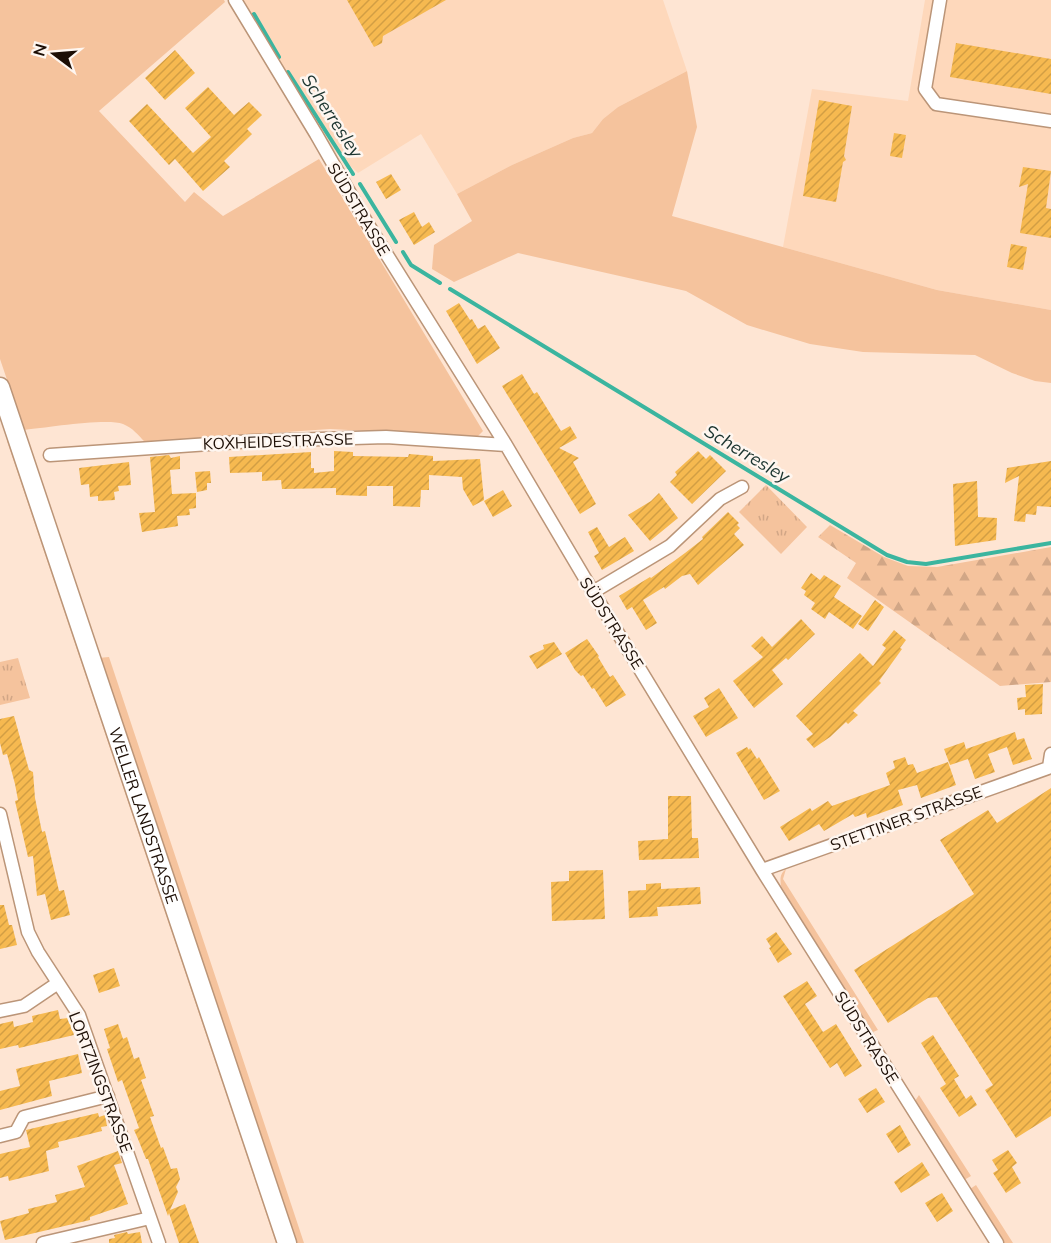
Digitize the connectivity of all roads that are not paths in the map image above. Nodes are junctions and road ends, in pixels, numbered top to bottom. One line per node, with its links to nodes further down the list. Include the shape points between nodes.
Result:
1 (235, 0): 5 (street, SÜDSTRASSE, via 367,223)
2 (940, 0): 3 (street, via 925,89 936,104)
3 (1051, 121)
4 (0, 387): 20 (main road, WELLER LANDSTRASSE)
5 (506, 445): 6 (street, KOXHEIDESTRASSE, via 386,437 253,441); 8 (street, SÜDSTRASSE)
6 (50, 455)
7 (742, 486): 8 (street, via 720,499 670,546)
8 (593, 592): 12 (street, SÜDSTRASSE)
9 (1051, 754): 10 (street)
10 (1050, 767): 12 (street, STETTINER STRASSE)
11 (0, 814): 13 (street, LORTZINGSTRASSE, via 28,932)
12 (762, 870): 21 (street, SÜDSTRASSE)
13 (58, 983): 14 (street, via 24,1006); 15 (street, LORTZINGSTRASSE, via 79,1015)
14 (0, 1011)
15 (108, 1096): 16 (street, via 24,1117 16,1132); 17 (street, LORTZINGSTRASSE)
16 (0, 1136)
17 (150, 1218): 18 (street); 19 (street, LORTZINGSTRASSE)
18 (43, 1243)
19 (159, 1243)
20 (287, 1243)
21 (997, 1243)

